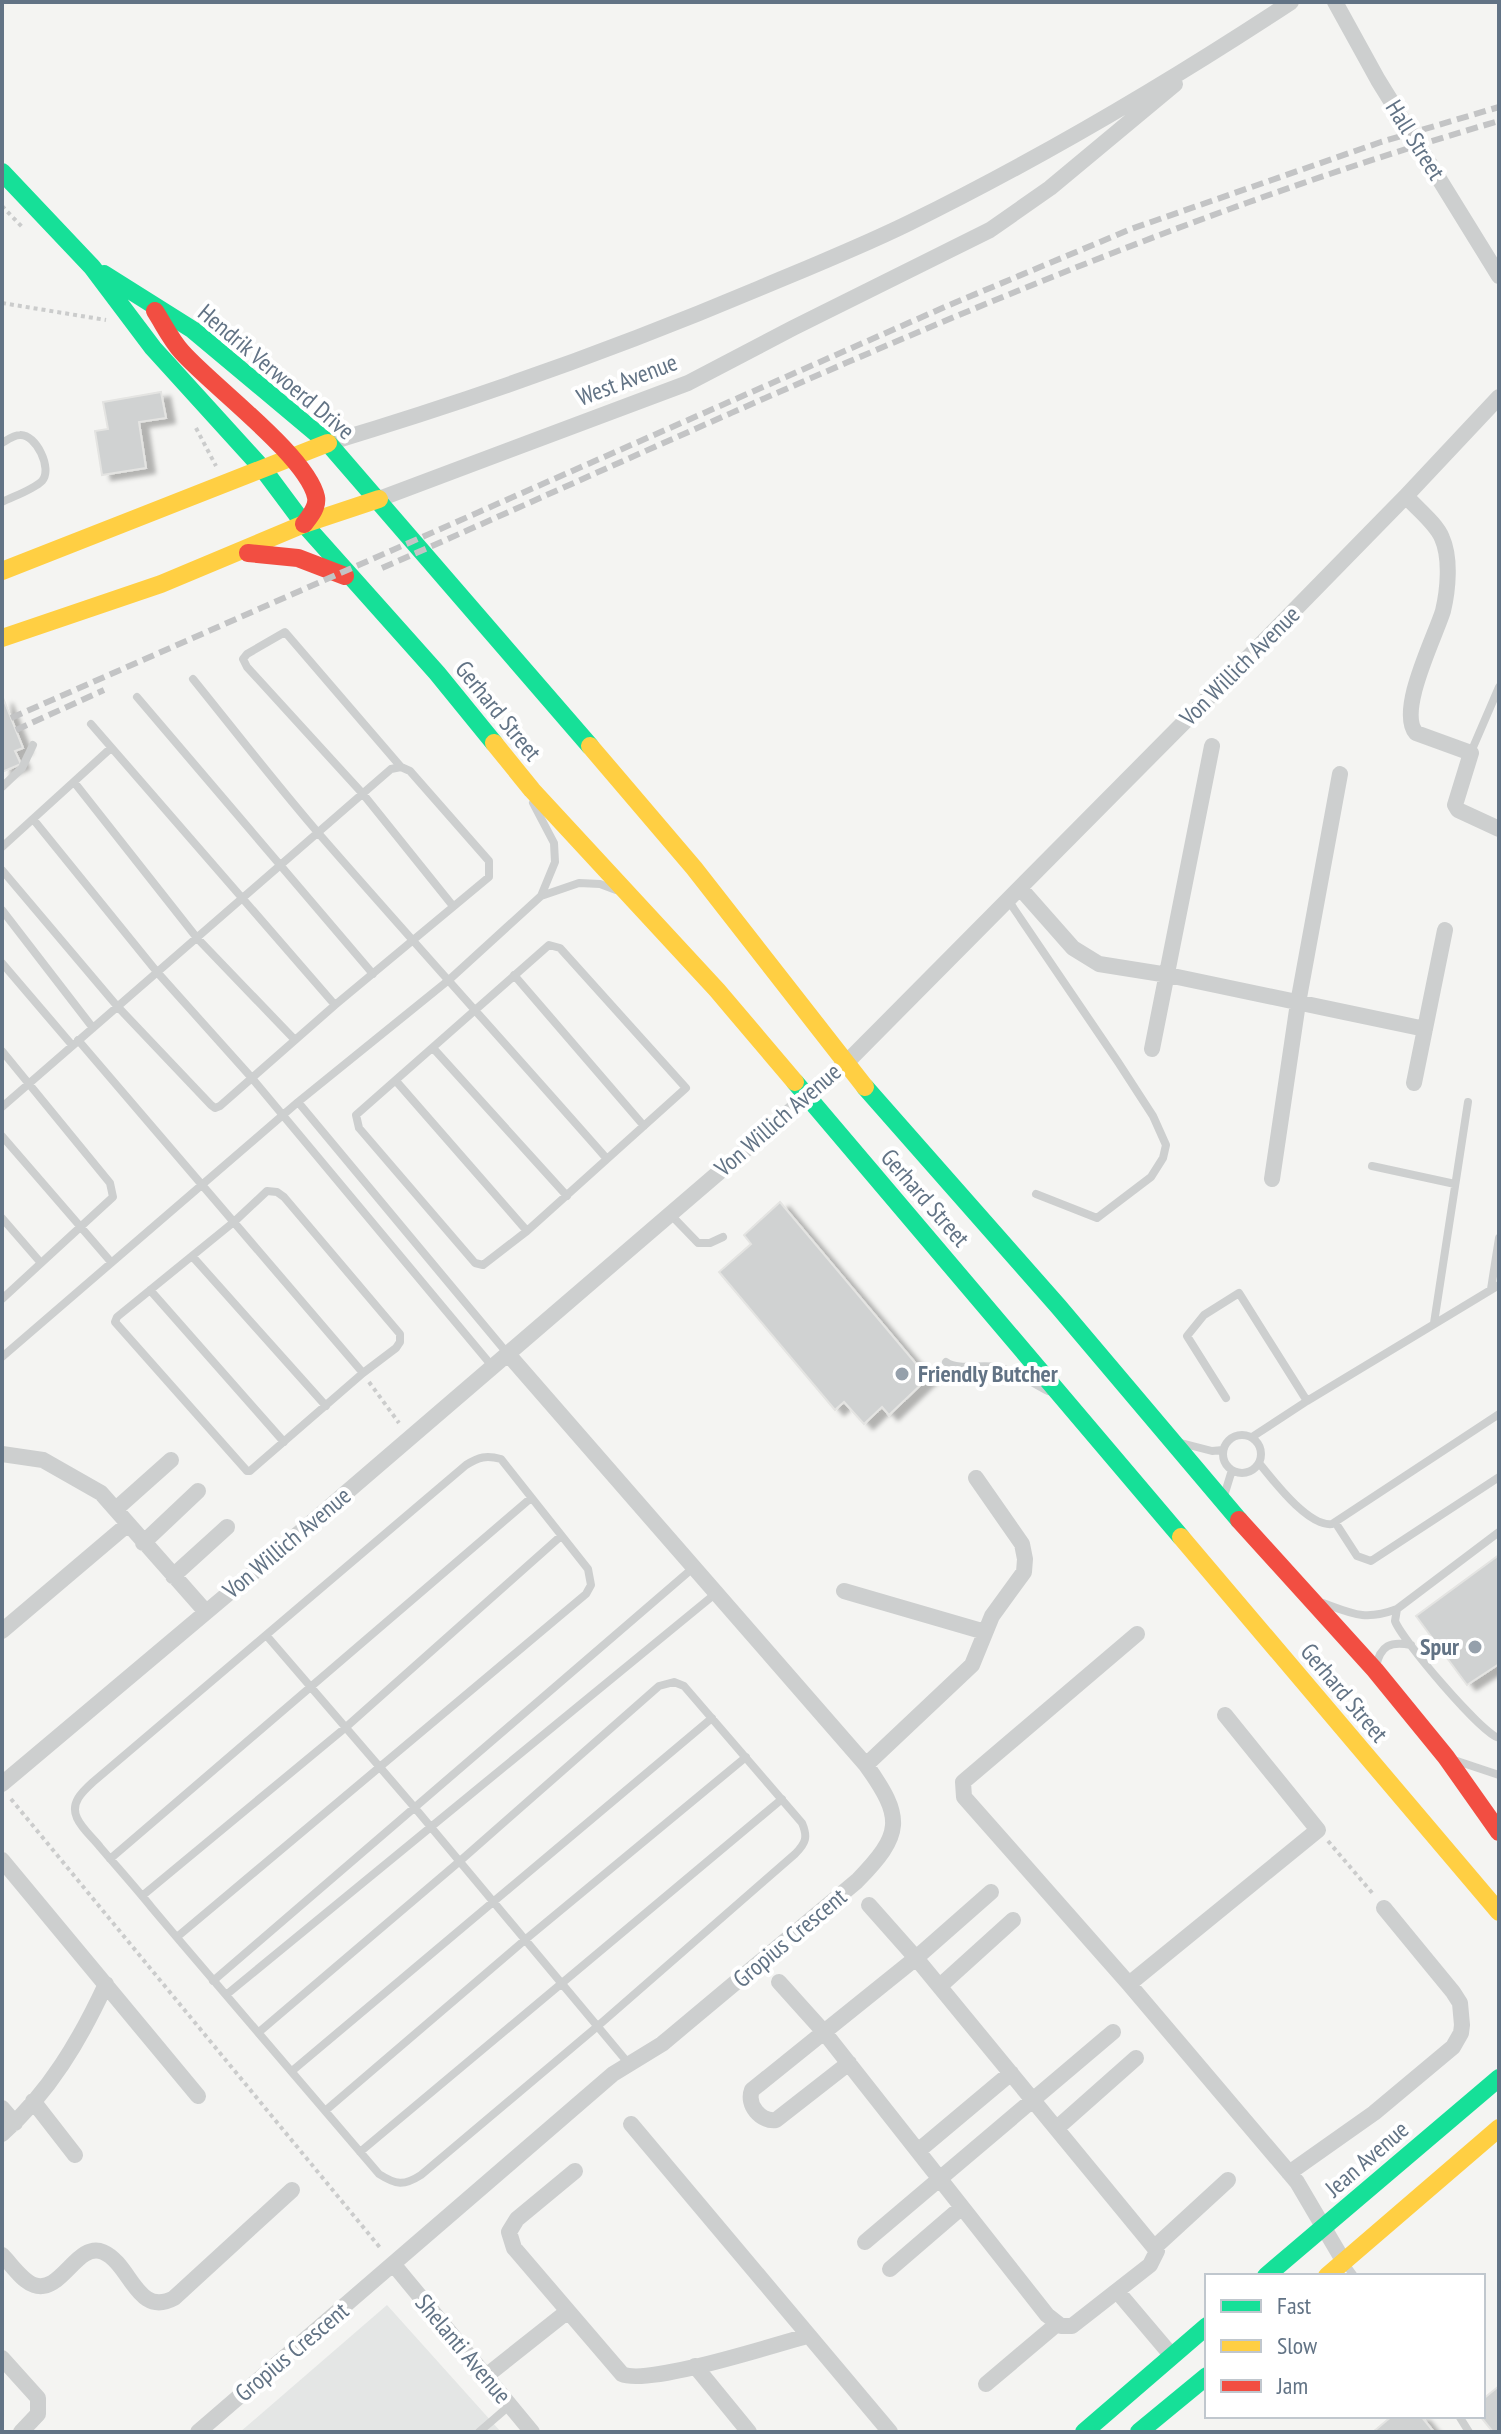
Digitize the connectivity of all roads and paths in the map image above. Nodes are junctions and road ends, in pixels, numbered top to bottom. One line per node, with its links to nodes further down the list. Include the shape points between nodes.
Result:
1 (1291, 2): 3 (street, West Avenue)
2 (1335, 2): 8 (street, Hall Street)
3 (1210, 55): 15 (street, West Avenue, via 1045,153 826,260 571,363); 20 (street, West Avenue, via 1050,188 990,230 688,383)
4 (2, 172): 7 (street, Hendrik Verwoerd Drive)
5 (2, 206): 6 (path)
6 (33, 238)
7 (92, 267): 10 (street, Hendrik Verwoerd Drive); 18 (street, Hendrik Verwoerd Drive, via 153,348)
8 (1499, 276)
9 (2, 303): 11 (path, via 116,322)
10 (151, 305): 15 (street, Hendrik Verwoerd Drive, via 193,330); 16 (street, via 180,350)
11 (106, 311)
12 (1499, 397): 19 (street, Von Willich Avenue)
13 (195, 427): 17 (path)
14 (2, 443): 21 (lane, via 17,435 28,438 46,473 40,483)
15 (328, 443): 16 (street, West Avenue); 20 (street, Hendrik Verwoerd Drive)
16 (290, 457): 18 (street, West Avenue); 22 (street, via 316,495 316,508)
17 (216, 467)
18 (263, 469): 22 (street, Hendrik Verwoerd Drive); 24 (street, West Avenue)
19 (1406, 496): 34 (street, via 1442,535 1447,552 1444,607 1411,705 1412,729); 48 (street, Von Willich Avenue)
20 (379, 499): 22 (street, West Avenue); 73 (street, Gerhard Street, via 694,868)
21 (2, 502)
22 (304, 524): 23 (street, West Avenue); 25 (street, Gerhard Street)
23 (239, 553): 25 (street, via 301,557); 26 (street, West Avenue)
24 (2, 571)
25 (360, 584): 39 (street, Gerhard Street)
26 (2, 638)
27 (193, 679): 43 (lane)
28 (1499, 687): 34 (lane)
29 (137, 697): 45 (lane)
30 (91, 724): 33 (lane)
31 (33, 745): 38 (lane, via 22,768)
32 (1212, 746): 60 (street)
33 (111, 748): 37 (lane); 50 (lane)
34 (1471, 753): 42 (street, via 1455,805)
35 (401, 767): 40 (lane, via 391,769); 40 (lane, via 291,636 279,634 247,654 247,667); 51 (lane, via 489,861 489,877)
36 (1340, 774): 62 (street)
37 (74, 782): 41 (lane); 54 (lane)
38 (2, 787)
39 (532, 790): 47 (street, Gerhard Street); 49 (lane, via 538,815 554,843 555,862)
40 (363, 794): 43 (lane); 51 (lane)
41 (33, 819): 44 (lane); 57 (lane)
42 (1499, 829)
43 (319, 833): 45 (lane); 55 (lane)
44 (2, 847)
45 (280, 866): 50 (lane); 58 (lane)
46 (2, 870): 64 (lane)
47 (624, 893): 49 (lane, via 579,883); 78 (street, Gerhard Street, via 717,990)
48 (1014, 894): 60 (street, via 1079,954 1099,964); 73 (street, Von Willich Avenue); 90 (lane, via 1166,1145 1151,1177 1097,1218)
49 (541, 896): 61 (lane)
50 (243, 899): 54 (lane); 63 (lane)
51 (453, 906): 55 (lane)
52 (2, 910): 66 (lane)
53 (1445, 930): 67 (street)
54 (197, 938): 57 (lane); 68 (lane)
55 (414, 939): 58 (lane); 61 (lane)
56 (2, 963): 69 (lane)
57 (157, 972): 64 (lane); 74 (lane)
58 (373, 974): 63 (lane)
59 (514, 975): 65 (lane); 83 (lane); 83 (lane, via 549,945 560,948 686,1086)
60 (1168, 975): 62 (street); 71 (street)
61 (450, 979): 65 (lane); 79 (lane)
62 (1298, 1003): 67 (street); 87 (street)
63 (335, 1005): 68 (lane)
64 (117, 1006): 66 (lane); 74 (lane, via 215,1108)
65 (475, 1008): 70 (lane); 85 (lane)
66 (93, 1028): 69 (lane)
67 (1425, 1029): 77 (street)
68 (295, 1040): 74 (lane)
69 (75, 1043): 76 (lane); 88 (lane)
70 (433, 1048): 75 (lane); 91 (lane)
71 (1152, 1049)
72 (2, 1051): 76 (lane)
73 (845, 1064): 78 (street, Von Willich Avenue); 118 (street, Gerhard Street)
74 (251, 1077): 82 (lane)
75 (396, 1081): 96 (lane); 96 (lane, via 356,1115 356,1121 475,1263 483,1265)
76 (28, 1083): 81 (lane); 95 (lane, via 110,1183 113,1197)
77 (1414, 1083)
78 (805, 1097): 92 (street, Von Willich Avenue); 111 (street, Gerhard Street)
79 (298, 1102): 82 (lane); 106 (lane)
80 (1468, 1102): 89 (lane)
81 (2, 1107)
82 (283, 1115): 88 (lane); 109 (lane)
83 (644, 1126): 85 (lane)
84 (2, 1136): 95 (lane)
85 (607, 1159): 91 (lane)
86 (1372, 1166): 89 (lane)
87 (1272, 1179)
88 (202, 1184): 94 (lane); 100 (lane)
89 (1455, 1184): 105 (lane)
90 (1036, 1194)
91 (567, 1196): 96 (lane)
92 (670, 1214): 97 (lane, via 698,1243); 106 (street, Von Willich Avenue)
93 (2, 1218): 101 (lane)
94 (235, 1221): 99 (lane); 110 (lane); 110 (lane, via 267,1191 277,1192 400,1334 396,1348)
95 (80, 1228): 100 (lane); 101 (lane)
96 (527, 1231)
97 (723, 1237)
98 (1499, 1238): 102 (lane)
99 (192, 1256): 103 (lane); 114 (lane)
100 (111, 1262): 107 (lane)
101 (41, 1263): 104 (lane)
102 (1495, 1287): 105 (lane)
103 (150, 1290): 119 (lane); 119 (lane, via 115,1322 244,1469 250,1471)
104 (3, 1296)
105 (1434, 1323): 113 (lane)
106 (507, 1353): 109 (street, Von Willich Avenue); 137 (street, Gropius Crescent)
107 (2, 1357)
108 (946, 1362): 111 (lane, via 1014,1372)
109 (492, 1366): 117 (street, Von Willich Avenue)
110 (363, 1373): 114 (lane); 117 (path)
111 (1059, 1397): 174 (street, Gerhard Street)
112 (1226, 1398): 113 (lane, via 1187,1336 1204,1315 1239,1293)
113 (1307, 1401): 116 (lane)
114 (326, 1406): 119 (lane)
115 (1499, 1414): 131 (lane)
116 (1252, 1437): 120 (lane, via 1234,1436); 123 (lane, via 1260,1445)
117 (409, 1438): 143 (street, Von Willich Avenue)
118 (1168, 1439): 120 (lane); 129 (street, Gerhard Street)
119 (284, 1442)
120 (1223, 1450): 124 (lane, via 1224,1462)
121 (2, 1454): 130 (street, via 43,1460 89,1484)
122 (171, 1460): 130 (street)
123 (1259, 1463): 124 (lane, via 1250,1472); 131 (lane, via 1311,1517 1325,1525)
124 (1232, 1470): 129 (lane)
125 (1499, 1477): 131 (lane, via 1371,1561 1357,1556)
126 (976, 1478): 145 (street, via 1022,1544 1025,1559 1024,1572)
127 (198, 1491): 136 (street)
128 (531, 1498): 135 (lane); 147 (lane, via 501,1459 478,1457); 150 (lane)
129 (1222, 1501): 141 (street, Gerhard Street)
130 (116, 1509): 132 (street)
131 (1335, 1522)
132 (127, 1525): 136 (street); 144 (street)
133 (227, 1527): 138 (street)
134 (1499, 1532): 142 (lane)
135 (561, 1536): 153 (lane); 158 (lane, via 588,1569 591,1585 586,1594)
136 (143, 1543): 138 (street)
137 (693, 1568): 140 (street, Gropius Crescent); 162 (lane)
138 (173, 1576): 143 (street)
139 (844, 1591): 145 (street)
140 (715, 1594): 157 (street, Gropius Crescent); 163 (lane)
141 (1311, 1598): 142 (lane, via 1359,1616); 149 (street, Gerhard Street)
142 (1397, 1609): 148 (lane, via 1397,1627)
143 (206, 1612): 160 (street, Von Willich Avenue)
144 (2, 1631)
145 (985, 1632): 157 (street, via 972,1665)
146 (1137, 1634): 183 (street, via 962,1787 967,1802)
147 (266, 1635): 150 (lane); 166 (lane, via 80,1794 75,1804 78,1820)
148 (1412, 1646): 149 (lane, via 1394,1643 1381,1649); 154 (lane, via 1469,1714)
149 (1375, 1670): 156 (street, Gerhard Street)
150 (311, 1688): 153 (lane); 166 (lane)
151 (1225, 1715): 165 (street)
152 (712, 1718): 155 (lane); 167 (lane, via 684,1686 659,1686); 171 (lane)
153 (345, 1728): 158 (lane); 170 (lane)
154 (1499, 1738)
155 (746, 1757): 161 (lane); 177 (lane)
156 (1446, 1757): 159 (lane); 164 (street, Gerhard Street)
157 (866, 1765): 192 (street, Gropius Crescent, via 893,1812 890,1840 879,1859 752,1971)
158 (378, 1766): 162 (lane); 176 (lane)
159 (1499, 1775)
160 (3, 1782): 218 (path)
161 (782, 1799): 182 (lane); 186 (lane, via 802,1823 805,1845)
162 (415, 1808): 163 (lane); 179 (lane)
163 (431, 1827): 167 (lane); 185 (lane)
164 (1498, 1829)
165 (1318, 1830): 173 (path); 183 (street)
166 (110, 1859): 170 (lane)
167 (460, 1861): 171 (lane); 187 (lane)
168 (3, 1864): 181 (street)
169 (991, 1892): 178 (street)
170 (142, 1896): 176 (lane)
171 (494, 1902): 177 (lane); 193 (lane)
172 (869, 1905): 178 (street)
173 (1384, 1908): 209 (street, via 1460,2003 1461,2033 1416,2080)
174 (1499, 1912)
175 (1013, 1920): 184 (street)
176 (177, 1937): 179 (lane)
177 (526, 1939): 182 (lane); 200 (lane)
178 (916, 1958): 184 (street); 188 (street)
179 (213, 1981): 185 (lane)
180 (779, 1982): 188 (street)
181 (106, 1984): 196 (street); 198 (street, via 62,2067)
182 (563, 1984): 186 (lane); 206 (lane)
183 (1129, 1984): 209 (street)
184 (940, 1986): 194 (street)
185 (226, 1995): 187 (lane)
186 (599, 2025): 192 (lane); 206 (lane, via 408,2184 395,2184 379,2174)
187 (259, 2032): 193 (lane)
188 (824, 2032): 191 (street); 191 (street, via 752,2090 751,2104 763,2118 776,2120)
189 (1113, 2032): 197 (street)
190 (1136, 2058): 203 (street)
191 (849, 2063): 205 (street)
192 (629, 2064): 218 (street, Gropius Crescent)
193 (292, 2071): 200 (lane)
194 (1011, 2073): 197 (street); 205 (street)
195 (1499, 2078): 214 (street, Jean Avenue)
196 (198, 2096)
197 (1034, 2100): 203 (street); 210 (street)
198 (33, 2101): 202 (street); 207 (street)
199 (2, 2108): 202 (street)
200 (325, 2111): 206 (lane)
201 (631, 2124): 226 (street)
202 (8, 2128)
203 (1057, 2128): 216 (street)
204 (1499, 2128): 220 (street)
205 (918, 2151): 210 (street)
206 (360, 2152)
207 (75, 2155)
208 (575, 2171): 223 (street, via 517,2219 509,2232 514,2248)
209 (1289, 2173): 214 (street)
210 (940, 2179): 213 (street); 215 (street)
211 (1228, 2180): 216 (street)
212 (292, 2190): 217 (street, via 174,2298 163,2302 144,2299 102,2251 88,2252 53,2282 38,2286)
213 (962, 2207): 219 (street); 224 (street)
214 (1322, 2229): 220 (street); 221 (street, Jean Avenue)
215 (865, 2242)
216 (1155, 2247): 222 (street, via 1154,2261)
217 (2, 2255)
218 (394, 2265): 230 (street, Shelanti Avenue); 235 (street, Gropius Crescent)
219 (890, 2269)
220 (1349, 2269)
221 (1268, 2274)
222 (1117, 2291): 224 (street, via 1076,2324); 227 (street)
223 (568, 2311): 229 (street, via 625,2376); 230 (street)
224 (1057, 2324): 232 (street)
225 (1205, 2328): 227 (street)
226 (807, 2336): 229 (street); 239 (street)
227 (1172, 2356): 240 (street)
228 (3, 2363): 234 (street, via 38,2398 38,2414)
229 (695, 2366): 238 (street)
230 (486, 2376): 233 (street, Shelanti Avenue)
231 (1205, 2378): 241 (street)
232 (986, 2384)
233 (509, 2406): 236 (lane); 237 (street, Shelanti Avenue)
234 (21, 2432)
235 (198, 2432)
236 (479, 2432)
237 (532, 2432)
238 (749, 2432)
239 (890, 2432)
240 (1084, 2432)
241 (1139, 2432)

